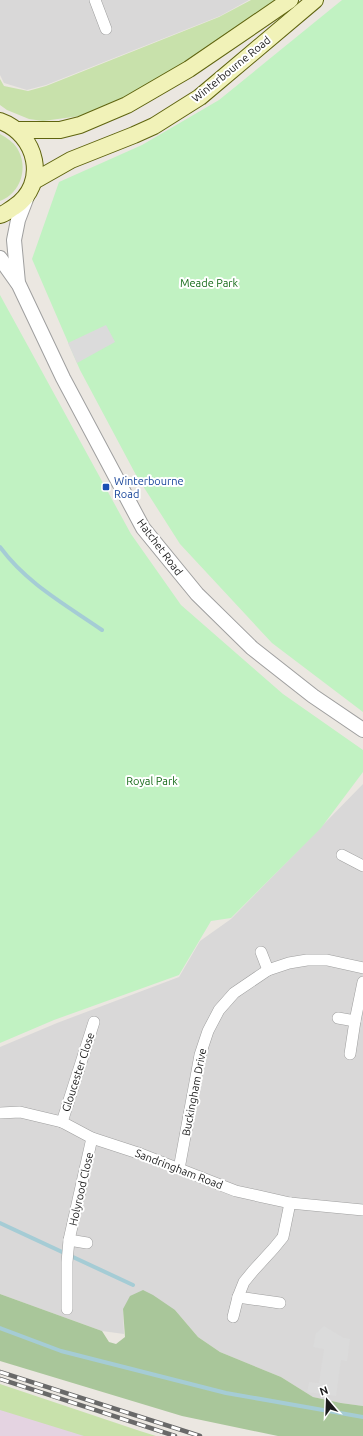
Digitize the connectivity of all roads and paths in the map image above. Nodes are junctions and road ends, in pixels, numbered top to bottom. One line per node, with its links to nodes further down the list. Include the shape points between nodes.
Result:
1 (95, 0): 4 (street)
2 (290, 0): 5 (main road, Winterbourne Road, via 189,69 128,105 80,125 60,130)
3 (315, 0): 6 (main road, Winterbourne Road, via 200,97 154,126 71,160)
4 (106, 29)
5 (7, 123): 6 (main road, via 30,145 35,167)
6 (32, 185): 7 (main road, Winterbourne Road, via 22,202); 9 (street, Hatchet Road, via 18,220 14,240)
7 (0, 215)
8 (0, 258): 9 (street, Hatchet Road)
9 (19, 285): 10 (street, Hatchet Road, via 63,378 143,528 197,594 252,648 313,696)
10 (363, 730)
11 (342, 855): 12 (street)
12 (363, 866)
13 (261, 952): 15 (street)
14 (363, 968): 15 (street, Buckingham Drive, via 327,960 307,960)
15 (268, 970): 24 (street, Buckingham Drive, via 234,993 219,1010 208,1031 200,1055)
16 (363, 982): 18 (street)
17 (338, 1018): 18 (street)
18 (355, 1021): 20 (street)
19 (94, 1022): 22 (street, Gloucester Close)
20 (350, 1054)
21 (0, 1113): 22 (street, Sandringham Road, via 20,1112)
22 (62, 1122): 23 (street, Sandringham Road)
23 (92, 1138): 24 (street, Sandringham Road); 27 (street, Holyrood Close)
24 (179, 1169): 25 (street, Sandringham Road, via 236,1190)
25 (290, 1203): 26 (street, Sandringham Road); 29 (street, via 283,1237 252,1271)
26 (363, 1210)
27 (69, 1240): 28 (street, Holyrood Close); 31 (street, Holyrood Close)
28 (87, 1244)
29 (238, 1297): 30 (street); 32 (street)
30 (280, 1303)
31 (67, 1309)
32 (233, 1316)

